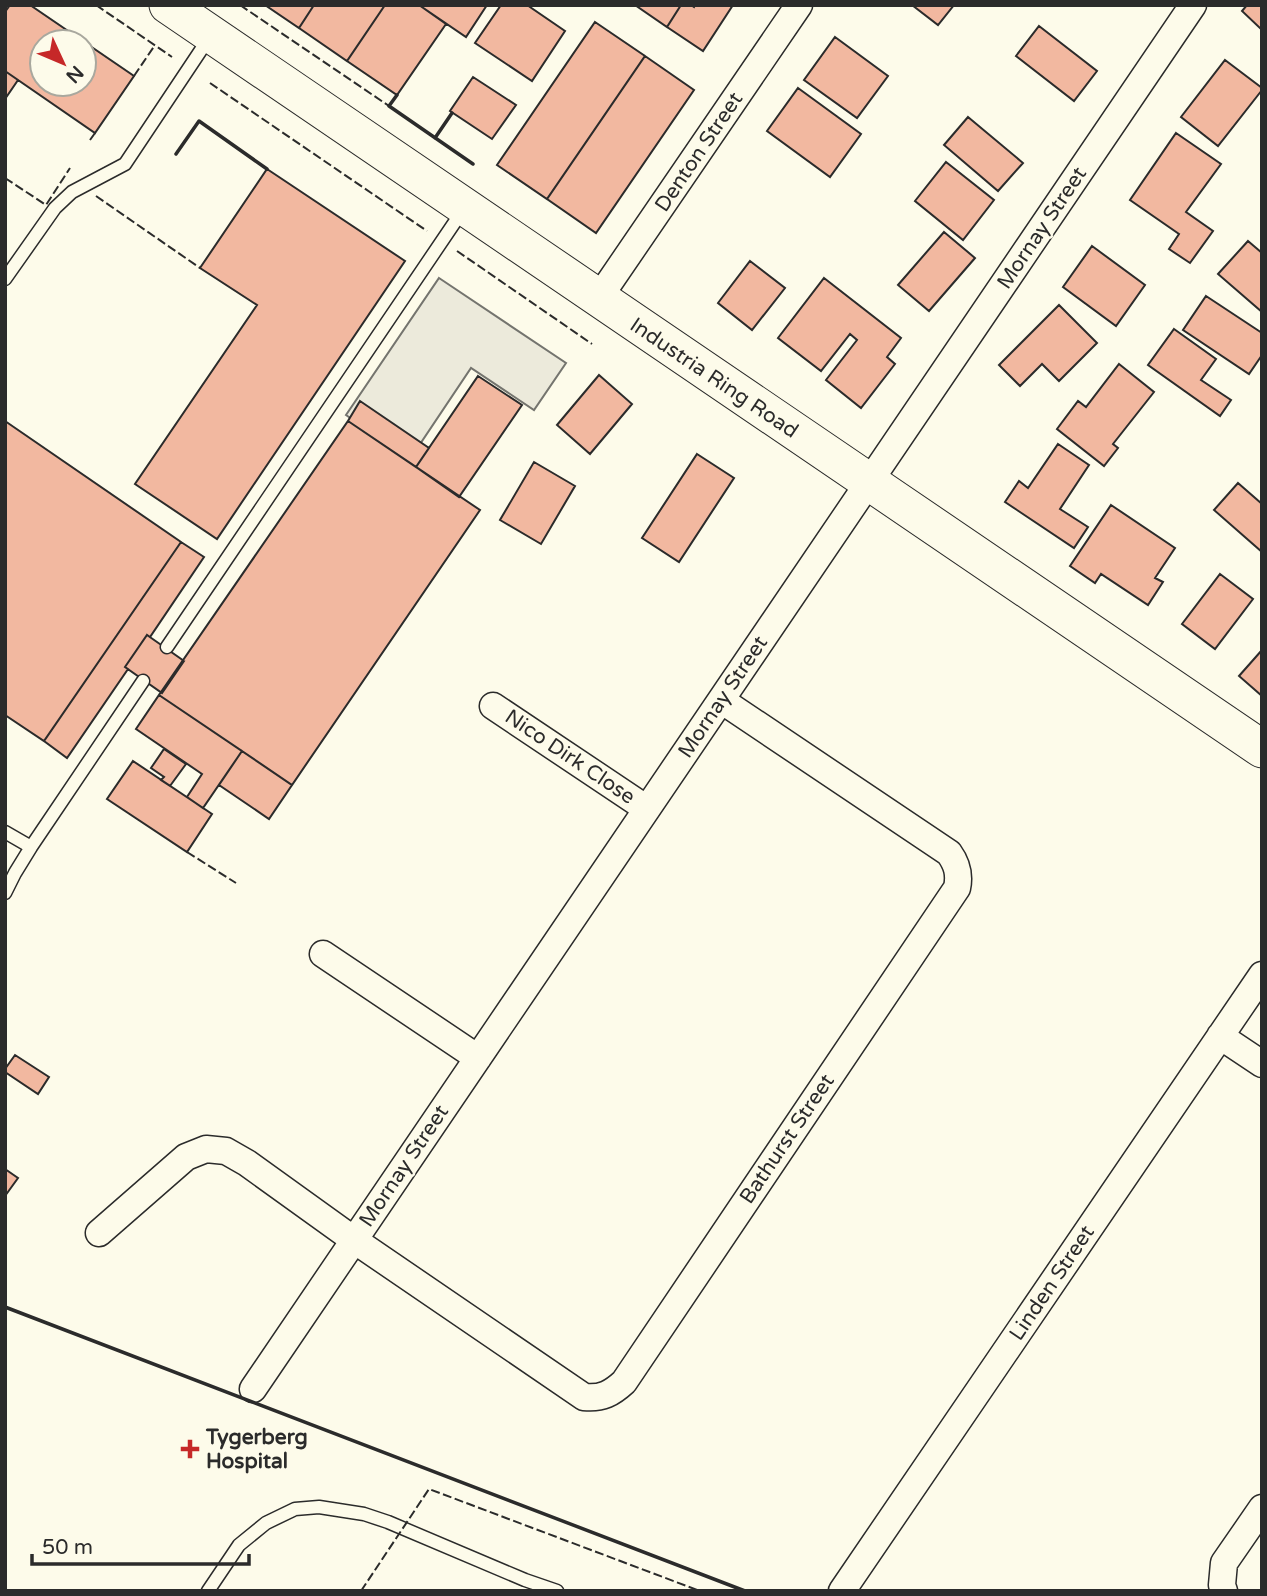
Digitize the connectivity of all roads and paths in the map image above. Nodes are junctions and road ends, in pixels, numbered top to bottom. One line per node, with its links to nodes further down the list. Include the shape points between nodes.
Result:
1 (168, 5): 4 (street, Industria Ring Road)
2 (799, 5): 7 (street, Denton Street)
3 (1193, 5): 8 (street, Mornay Street)
4 (212, 34): 5 (street, Industria Ring Road); 6 (lane, via 125,164 63,198)
5 (465, 208): 7 (street, Industria Ring Road); 9 (lane)
6 (5, 279)
7 (598, 299): 8 (street, Industria Ring Road)
8 (869, 482): 11 (street, Mornay Street); 13 (street, Industria Ring Road)
9 (167, 647)
10 (143, 681): 16 (lane)
11 (721, 700): 14 (street, Mornay Street); 24 (street, Bathurst Street, via 949,853 959,878 957,888 624,1382 606,1395 584,1397)
12 (493, 706): 14 (street, Nico Dirk Close)
13 (1262, 749)
14 (647, 809): 21 (street, Mornay Street)
15 (5, 832): 16 (lane)
16 (31, 848): 17 (lane)
17 (5, 893)
18 (323, 954): 21 (street)
19 (1262, 975): 20 (street, Linden Street)
20 (1220, 1036): 22 (street); 30 (street, Linden Street)
21 (478, 1058): 24 (street, Mornay Street)
22 (1262, 1064)
23 (99, 1233): 24 (street, via 186,1157 206,1149 226,1151 247,1163)
24 (355, 1240): 25 (street, Mornay Street)
25 (253, 1389)
26 (1262, 1508): 31 (street, via 1224,1563)
27 (521, 1585): 28 (lane, via 388,1522 319,1507 295,1509 266,1523 239,1545); 29 (lane)
28 (208, 1591)
29 (557, 1591)
30 (842, 1591)
31 (1224, 1591)

